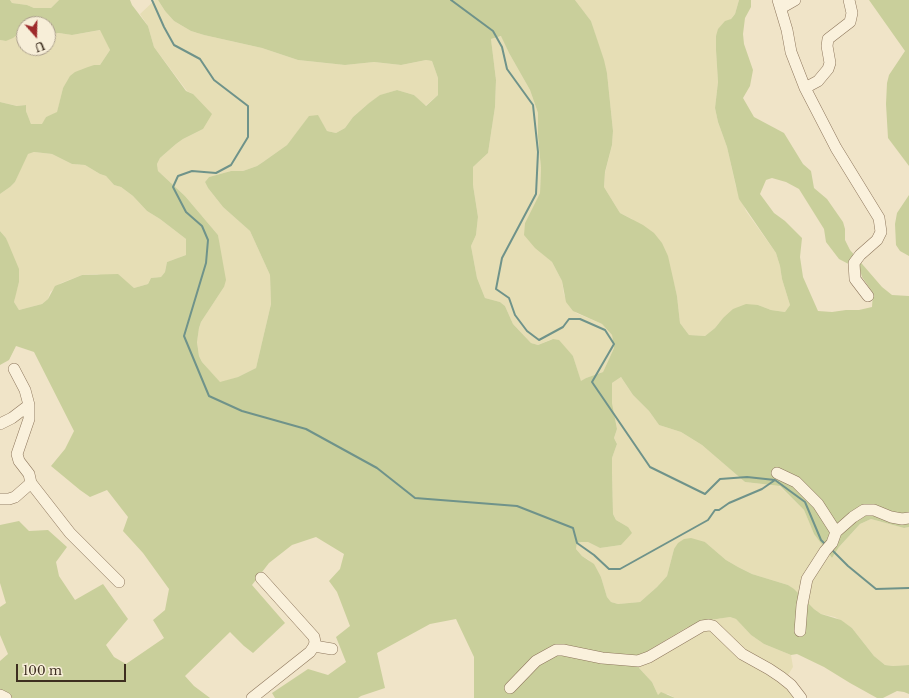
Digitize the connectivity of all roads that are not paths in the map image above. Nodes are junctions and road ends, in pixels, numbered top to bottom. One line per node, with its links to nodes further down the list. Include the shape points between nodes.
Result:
1 (795, 0): 3 (street)
2 (849, 0): 4 (street, via 852,13 850,22 828,39 828,68 818,81)
3 (779, 4): 4 (street, via 790,52)
4 (804, 88): 5 (street, via 836,148 879,218 881,232 877,240 854,263 855,279)
5 (868, 296)
6 (14, 368): 7 (street)
7 (29, 405): 8 (street); 10 (street, via 29,419 17,454 29,474)
8 (0, 424)
9 (777, 472): 13 (street, via 796,482 818,504)
10 (31, 483): 11 (street, via 15,497); 15 (street, via 70,533)
11 (0, 499)
12 (909, 518): 13 (street, via 902,519 874,510 864,510)
13 (836, 532): 16 (street, via 807,579)
14 (261, 578): 17 (street, via 314,637)
15 (119, 582)
16 (800, 631)
17 (314, 646): 18 (street); 22 (street, via 310,652)
18 (332, 649)
19 (510, 688): 23 (street, via 536,661 556,650 638,661 702,626 709,625 742,654 781,677)
20 (0, 695): 21 (street)
21 (6, 698)
22 (252, 698)
23 (801, 698)

